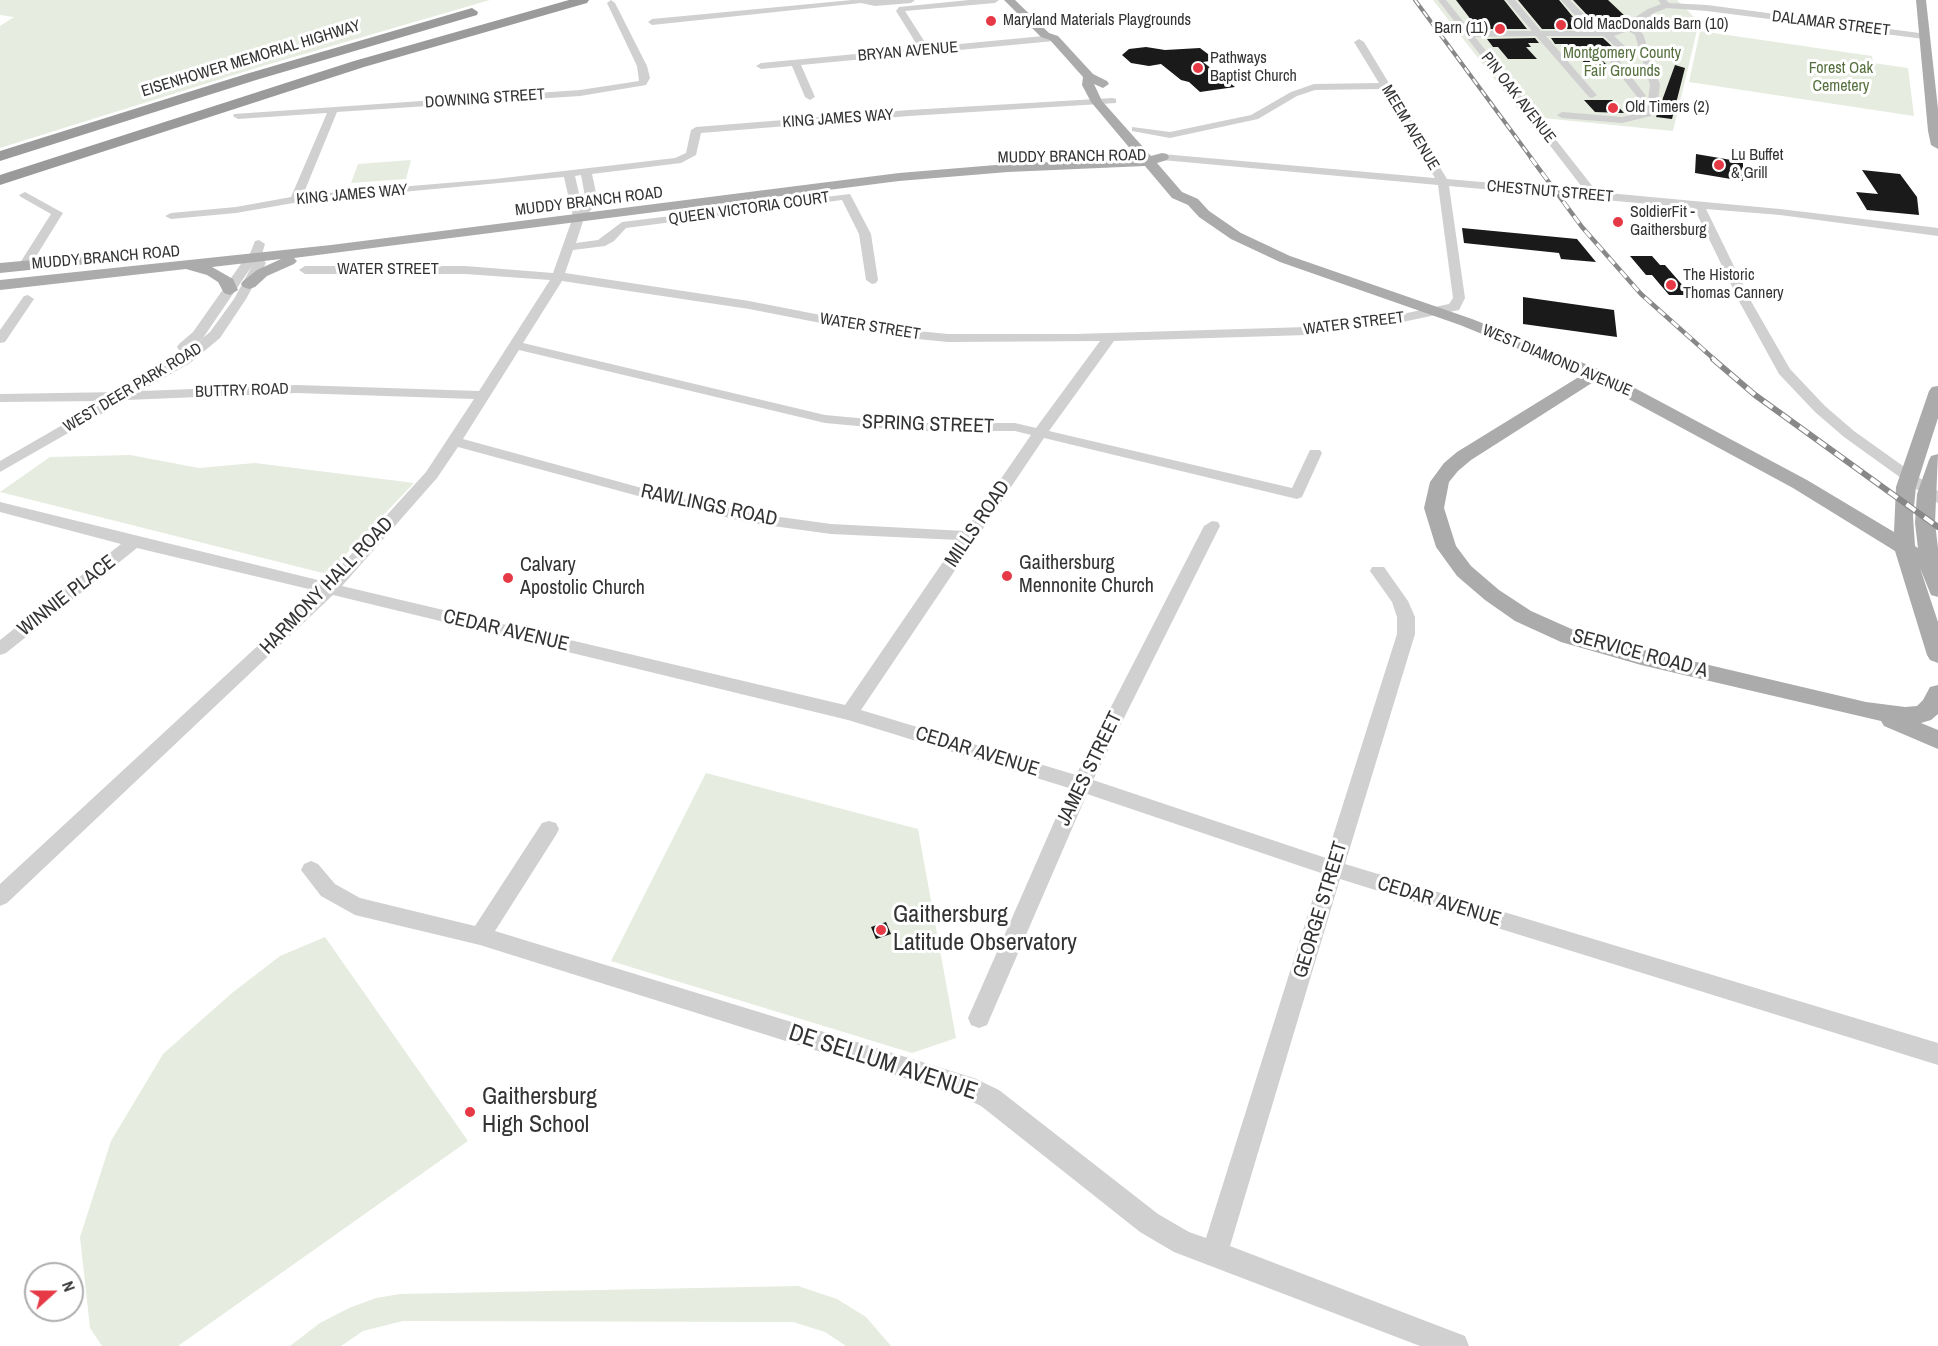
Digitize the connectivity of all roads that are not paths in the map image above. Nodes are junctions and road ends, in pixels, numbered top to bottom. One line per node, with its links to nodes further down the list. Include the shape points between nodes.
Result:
1 (552, 0): 16 (highway)
2 (559, 0): 16 (highway)
3 (583, 0): 49 (highway, via 359,64)
4 (912, 0): 12 (street)
5 (995, 0): 25 (street, via 900,11)
6 (1009, 0): 23 (main road, WEST DIAMOND AVENUE, via 1045,35)
7 (1023, 0): 23 (main road, WEST DIAMOND AVENUE, via 1057,33)
8 (1442, 0): 19 (street, PIN OAK AVENUE)
9 (1510, 0): 20 (street)
10 (1565, 0): 21 (street)
11 (1921, 0): 22 (main road)
12 (857, 1): 17 (street)
13 (1664, 2): 18 (street); 22 (street, DALAMAR STREET)
14 (611, 3): 36 (street, DOWNING STREET, via 642,66 643,82 580,93)
15 (487, 8): 43 (highway, EISENHOWER MEMORIAL HIGHWAY)
16 (513, 11): 45 (highway, via 172,114)
17 (652, 22)
18 (1629, 27): 21 (street); 37 (street, via 1639,34 1655,85 1652,108 1647,114 1622,120)
19 (1469, 34): 20 (street); 53 (street, PIN OAK AVENUE)
20 (1539, 34): 21 (street); 31 (street)
21 (1602, 34): 32 (street, via 1626,52 1615,62)
22 (1924, 36): 30 (main road)
23 (1054, 38): 25 (street, BRYAN AVENUE); 28 (main road, WEST DIAMOND AVENUE)
24 (1359, 42): 29 (street, MEEM AVENUE)
25 (925, 50): 26 (street, BRYAN AVENUE)
26 (796, 63): 27 (street, BRYAN AVENUE); 33 (street)
27 (761, 66)
28 (1089, 77): 34 (main road, WEST DIAMOND AVENUE, via 1102,83); 35 (main road, WEST DIAMOND AVENUE, via 1088,85)
29 (1384, 86): 40 (street, via 1303,89 1254,117); 50 (street, MEEM AVENUE)
30 (1934, 91): 41 (main road)
31 (1592, 95)
32 (1641, 96)
33 (810, 97)
34 (1113, 101): 35 (street, KING JAMES WAY); 39 (main road, WEST DIAMOND AVENUE)
35 (1097, 102): 39 (main road, WEST DIAMOND AVENUE); 47 (street, KING JAMES WAY, via 696,130 692,155 687,159)
36 (333, 110): 38 (street, DOWNING STREET); 54 (street)
37 (1562, 115)
38 (238, 116)
39 (1130, 131): 40 (street); 42 (main road, WEST DIAMOND AVENUE); 44 (main road, via 1114,148)
40 (1170, 135): 42 (street, via 1162,138)
41 (1938, 145)
42 (1152, 155): 44 (main road, MUDDY BRANCH ROAD); 50 (street, CHESTNUT STREET); 57 (main road, MUDDY BRANCH ROAD, via 941,172); 73 (main road, WEST DIAMOND AVENUE, via 1178,195 1193,202 1218,225 1262,250)
43 (0, 156)
44 (1087, 156): 46 (main road, MUDDY BRANCH ROAD, via 979,159)
45 (0, 171)
46 (837, 171)
47 (586, 172): 48 (street, KING JAMES WAY); 55 (street)
48 (569, 174): 54 (street, KING JAMES WAY); 57 (street)
49 (0, 180)
50 (1443, 182): 53 (street, CHESTNUT STREET); 73 (street, MEEM AVENUE, via 1459,298 1454,307)
51 (656, 194): 55 (main road, MUDDY BRANCH ROAD)
52 (25, 195): 63 (street, via 57,213)
53 (1594, 196): 56 (street, CHESTNUT STREET)
54 (296, 199): 58 (street, KING JAMES WAY, via 257,208)
55 (591, 202): 57 (main road, MUDDY BRANCH ROAD)
56 (1698, 204): 59 (street, CHESTNUT STREET); 89 (street, via 1784,371 1849,434)
57 (577, 210): 60 (street, HARMONY HALL ROAD); 61 (main road, MUDDY BRANCH ROAD); 62 (main road, MUDDY BRANCH ROAD)
58 (171, 216)
59 (1938, 232)
60 (569, 246): 67 (street, HARMONY HALL ROAD); 68 (street, QUEEN VICTORIA COURT, via 601,243 622,225 846,196 865,234)
61 (331, 249): 62 (main road, MUDDY BRANCH ROAD); 69 (main road, via 261,273)
62 (257, 251): 63 (main road, MUDDY BRANCH ROAD); 64 (main road, MUDDY BRANCH ROAD); 69 (street, WEST DEER PARK ROAD, via 260,263); 71 (street, WEST DEER PARK ROAD)
63 (24, 266): 65 (main road, MUDDY BRANCH ROAD)
64 (180, 266): 70 (main road, MUDDY BRANCH ROAD); 71 (main road, via 211,271 225,279)
65 (0, 268)
66 (305, 270): 67 (street, WATER STREET, via 465,270)
67 (558, 276): 74 (street, WATER STREET, via 716,299 911,336); 76 (street, HARMONY HALL ROAD)
68 (872, 280)
69 (249, 284): 80 (street, WEST DEER PARK ROAD, via 225,322 202,347)
70 (0, 285)
71 (230, 290): 81 (street, WEST DEER PARK ROAD, via 186,346)
72 (28, 299): 75 (street)
73 (1436, 312): 74 (street, WATER STREET, via 1307,330); 77 (main road, WEST DIAMOND AVENUE)
74 (1110, 337): 83 (street, MILLS ROAD)
75 (0, 339)
76 (516, 345): 79 (street, HARMONY HALL ROAD); 83 (street, SPRING STREET, via 825,419 912,427 1015,427)
77 (1594, 374): 95 (main road, WEST DIAMOND AVENUE, via 1800,484); 101 (main road, SERVICE ROAD A, via 1464,456 1440,483 1434,508 1437,523 1446,547 1464,571 1523,615 1569,637)
78 (1938, 391): 99 (main road, via 1906,487 1903,516 1905,555)
79 (485, 395): 80 (street, BUTTRY ROAD, via 297,389); 84 (street, HARMONY HALL ROAD)
80 (122, 396): 81 (street, BUTTRY ROAD); 88 (street, WEST DEER PARK ROAD)
81 (102, 397): 82 (street, BUTTRY ROAD); 86 (street, WEST DEER PARK ROAD)
82 (0, 398)
83 (1040, 433): 85 (street, SPRING STREET, via 1296,494); 92 (street, MILLS ROAD)
84 (454, 441): 92 (street, RAWLINGS ROAD, via 669,500 751,518 831,529); 96 (street, HARMONY HALL ROAD, via 432,475)
85 (1315, 453)
86 (0, 455)
87 (1935, 466): 97 (main road, via 1927,494 1925,523 1930,567)
88 (0, 467)
89 (1938, 498)
90 (0, 507): 93 (street, CEDAR AVENUE)
91 (1212, 526): 104 (street, JAMES STREET)
92 (970, 536): 102 (street, MILLS ROAD)
93 (134, 543): 96 (street, CEDAR AVENUE); 98 (street, WINNIE PLACE)
94 (1378, 571): 106 (street, GEORGE STREET, via 1400,601 1406,616 1406,634)
95 (1938, 571)
96 (330, 589): 102 (street, CEDAR AVENUE); 108 (street, HARMONY HALL ROAD)
97 (1938, 591)
98 (0, 649)
99 (1938, 655)
100 (1938, 693): 101 (main road, via 1934,705 1923,714 1905,716)
101 (1866, 710): 103 (main road)
102 (849, 713): 104 (street, CEDAR AVENUE)
103 (1938, 740)
104 (1081, 784): 106 (street, CEDAR AVENUE); 110 (street, JAMES STREET)
105 (549, 830): 109 (street)
106 (1334, 869): 111 (street, CEDAR AVENUE); 112 (street, GEORGE STREET)
107 (311, 870): 109 (street, DE SELLUM AVENUE, via 328,890 355,906)
108 (0, 897)
109 (480, 936): 112 (street, DE SELLUM AVENUE, via 966,1086 990,1098 1149,1223 1183,1243)
110 (979, 1018)
111 (1938, 1054)
112 (1214, 1254): 113 (street, DE SELLUM AVENUE)
113 (1455, 1346)

